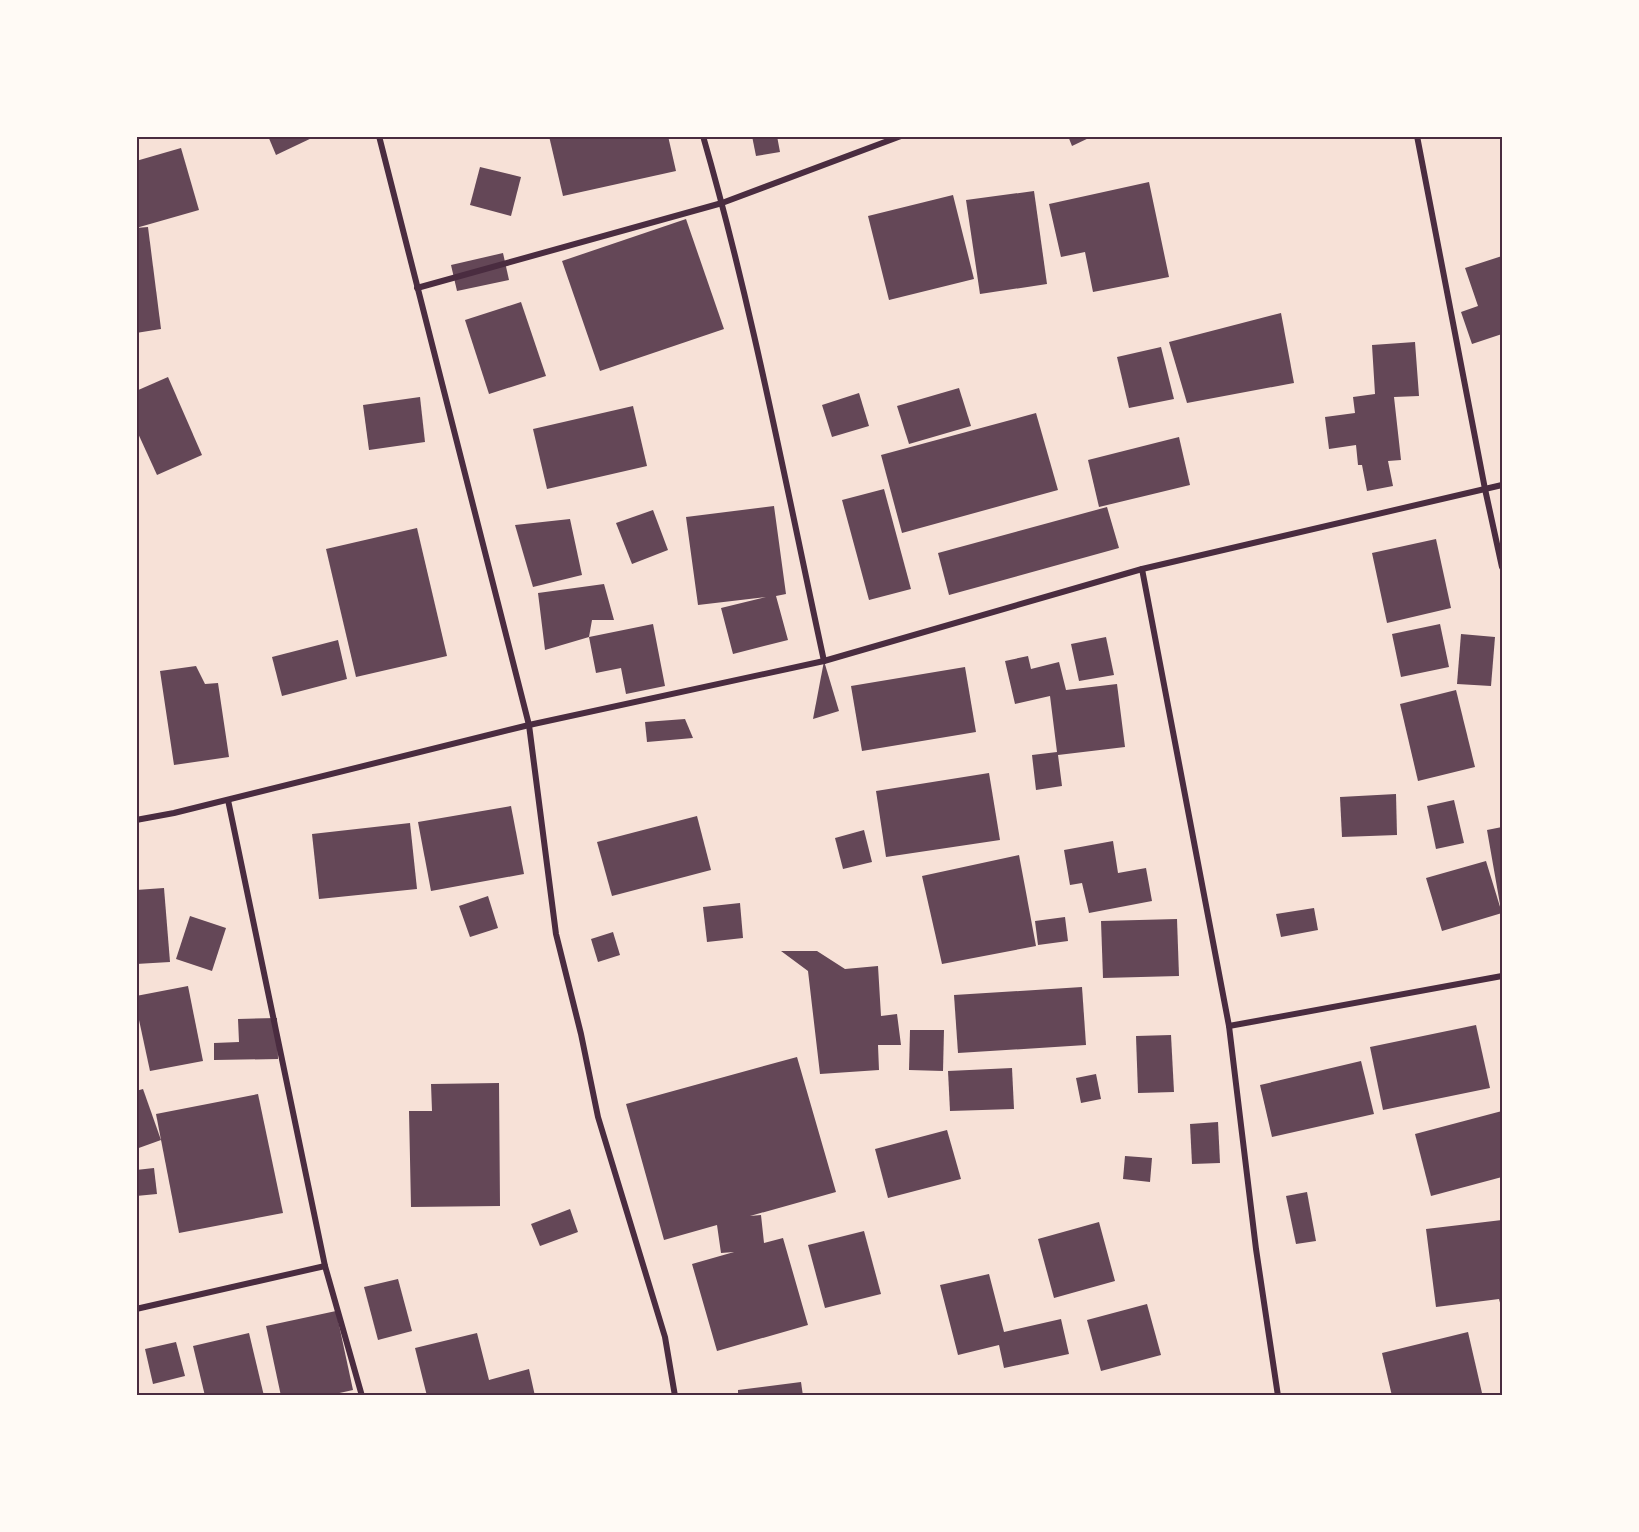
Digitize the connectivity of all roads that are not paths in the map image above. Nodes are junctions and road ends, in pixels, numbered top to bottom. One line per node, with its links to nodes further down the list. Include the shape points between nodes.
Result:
1 (379, 136): 6 (street)
2 (703, 136): 5 (street)
3 (901, 136): 5 (street)
4 (1417, 136): 8 (street)
5 (722, 203): 6 (street); 11 (street)
6 (417, 288): 12 (street)
7 (1503, 485): 8 (street)
8 (1485, 489): 9 (street); 10 (street)
9 (1503, 567)
10 (1142, 569): 11 (street); 16 (street)
11 (824, 661): 12 (street)
12 (529, 725): 13 (street); 20 (street, via 556,934 598,1117 665,1337)
13 (228, 800): 14 (street); 17 (street)
14 (136, 820)
15 (1503, 976): 16 (street)
16 (1229, 1026): 21 (street)
17 (325, 1266): 18 (street); 19 (street)
18 (136, 1309)
19 (362, 1395)
20 (675, 1395)
21 (1278, 1395)

